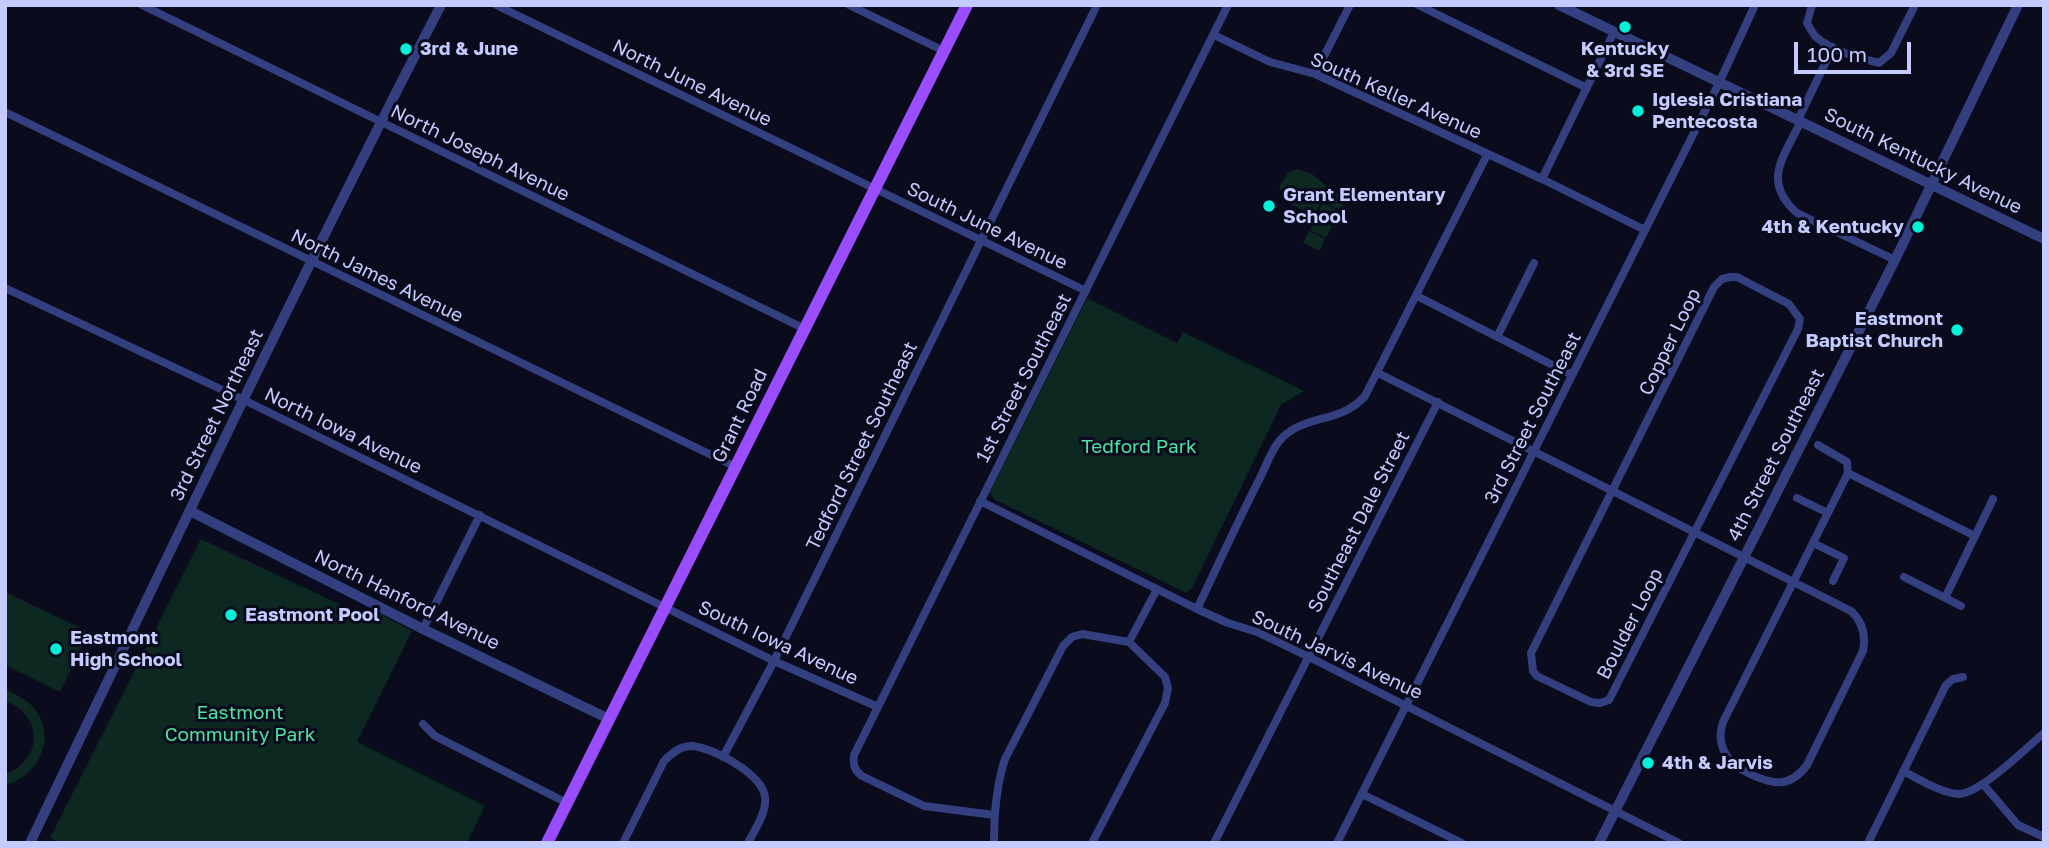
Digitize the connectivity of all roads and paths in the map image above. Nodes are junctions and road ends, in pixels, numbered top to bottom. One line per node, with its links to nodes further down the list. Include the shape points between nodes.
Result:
1 (142, 5): 24 (street, North Joseph Avenue)
2 (441, 5): 24 (street, 3rd Street Northeast)
3 (496, 5): 28 (street, North June Avenue)
4 (849, 5): 18 (street)
5 (967, 5): 18 (main road, Grant Road)
6 (1097, 5): 31 (street, Tedford Street Southeast)
7 (1228, 5): 16 (street, 1st Street Southeast)
8 (1350, 5): 19 (street)
9 (1418, 5): 21 (street)
10 (1559, 5): 15 (street, South Kentucky Avenue)
11 (1755, 5): 20 (street, 3rd Street Southeast)
12 (1812, 5): 17 (street, via 1807,23 1815,37)
13 (1915, 5): 17 (street, via 1891,53 1880,63)
14 (2018, 5): 27 (street, 4th Street Southeast)
15 (1614, 32): 20 (street, South Kentucky Avenue); 21 (street)
16 (1214, 35): 19 (street, South Keller Avenue, via 1270,62); 36 (street, 1st Street Southeast)
17 (1833, 47): 23 (street)
18 (944, 51): 28 (main road, Grant Road)
19 (1315, 74): 25 (street, South Keller Avenue)
20 (1719, 83): 23 (street, South Kentucky Avenue); 29 (street, 3rd Street Southeast)
21 (1587, 88): 26 (street)
22 (5, 112): 33 (street, North James Avenue)
23 (1799, 120): 27 (street, South Kentucky Avenue); 32 (street, via 1776,179 1786,203 1797,213)
24 (380, 123): 33 (street, 3rd Street Northeast); 38 (street, North Joseph Avenue)
25 (1487, 155): 26 (street, South Keller Avenue); 37 (street)
26 (1542, 179): 29 (street)
27 (1931, 184): 30 (street, South Kentucky Avenue); 32 (street, 4th Street Southeast)
28 (875, 189): 31 (street, South June Avenue); 38 (main road, Grant Road)
29 (1645, 230): 41 (street, 3rd Street Southeast)
30 (2044, 239)
31 (980, 240): 36 (street, South June Avenue); 70 (street, Tedford Street Southeast)
32 (1895, 260): 58 (street, 4th Street Southeast)
33 (312, 262): 42 (street, 3rd Street Northeast); 46 (street, North James Avenue)
34 (1534, 263): 39 (street)
35 (5, 288): 42 (street, North Iowa Avenue)
36 (1086, 291): 51 (street, 1st Street Southeast)
37 (1417, 296): 39 (street); 40 (street)
38 (805, 328): 46 (main road, Grant Road)
39 (1497, 337): 41 (street)
40 (1378, 373): 43 (street); 66 (street, via 1356,406 1301,425 1281,439)
41 (1573, 375): 45 (street, 3rd Street Southeast)
42 (244, 400): 52 (street, 3rd Street Northeast); 54 (street, North Iowa Avenue)
43 (1437, 402): 45 (street); 69 (street, Southeast Dale Street)
44 (1818, 445): 47 (street, via 1847,461)
45 (1535, 450): 48 (street); 72 (street, 3rd Street Southeast)
46 (736, 467): 64 (main road, Grant Road)
47 (1847, 473): 53 (street); 56 (street)
48 (1613, 492): 55 (street); 55 (street, Boulder Loop, via 1531,653 1537,676 1591,702 1609,701); 55 (street, Copper Loop, via 1714,287 1722,279 1737,277 1789,304 1800,318)
49 (1797, 498): 53 (street)
50 (1993, 499): 56 (street)
51 (980, 501): 62 (street, South Jarvis Avenue); 73 (street, 1st Street Southeast)
52 (190, 511): 67 (street, North Hanford Avenue); 85 (street, 3rd Street Northeast)
53 (1828, 513): 57 (street)
54 (480, 514): 64 (street, North Iowa Avenue); 67 (street)
55 (1694, 533): 58 (street)
56 (1975, 536): 63 (street)
57 (1813, 543): 60 (street, via 1844,558); 61 (street)
58 (1744, 557): 61 (street); 82 (street, 4th Street Southeast)
59 (1904, 578): 63 (street)
60 (1833, 581)
61 (1793, 582): 61 (street, via 1851,611 1861,625 1864,642 1807,765 1793,778 1776,783 1732,764 1722,748 1721,728)
62 (1157, 589): 66 (street, South Jarvis Avenue); 68 (street)
63 (1945, 598): 65 (street)
64 (666, 606): 70 (street, South Iowa Avenue); 74 (main road, Grant Road)
65 (1961, 606)
66 (1196, 609): 69 (street, South Jarvis Avenue)
67 (424, 629): 74 (street, North Hanford Avenue)
68 (1129, 642): 83 (street, via 1082,634 1063,646 1005,759); 90 (street, via 1165,677 1168,688 1165,703)
69 (1309, 657): 72 (street, South Jarvis Avenue); 91 (street, Southeast Dale Street)
70 (774, 661): 73 (street, South Iowa Avenue); 77 (street, Tedford Street Southeast)
71 (1963, 677): 78 (street, via 1946,685)
72 (1407, 705): 80 (street, 3rd Street Southeast); 82 (street, South Jarvis Avenue)
73 (877, 707): 83 (street, 1st Street Southeast, via 857,748 856,771 924,806)
74 (609, 719): 81 (main road, Grant Road)
75 (423, 724): 81 (street, via 435,736)
76 (2044, 733): 79 (street)
77 (723, 757): 87 (street, via 693,746 672,753); 88 (street, via 755,778 765,794 765,806)
78 (1903, 771): 79 (street, via 1959,794); 96 (street)
79 (1983, 784): 84 (street, via 2018,825)
80 (1362, 794): 92 (street, 3rd Street Southeast); 93 (street)
81 (567, 803): 86 (main road, Grant Road)
82 (1615, 811): 94 (street, 4th Street Southeast); 95 (street, South Jarvis Avenue)
83 (994, 815): 89 (street)
84 (2044, 837)
85 (30, 843)
86 (547, 843)
87 (622, 843)
88 (748, 843)
89 (994, 843)
90 (1092, 843)
91 (1214, 843)
92 (1337, 843)
93 (1462, 843)
94 (1599, 843)
95 (1679, 843)
96 (1868, 843)

